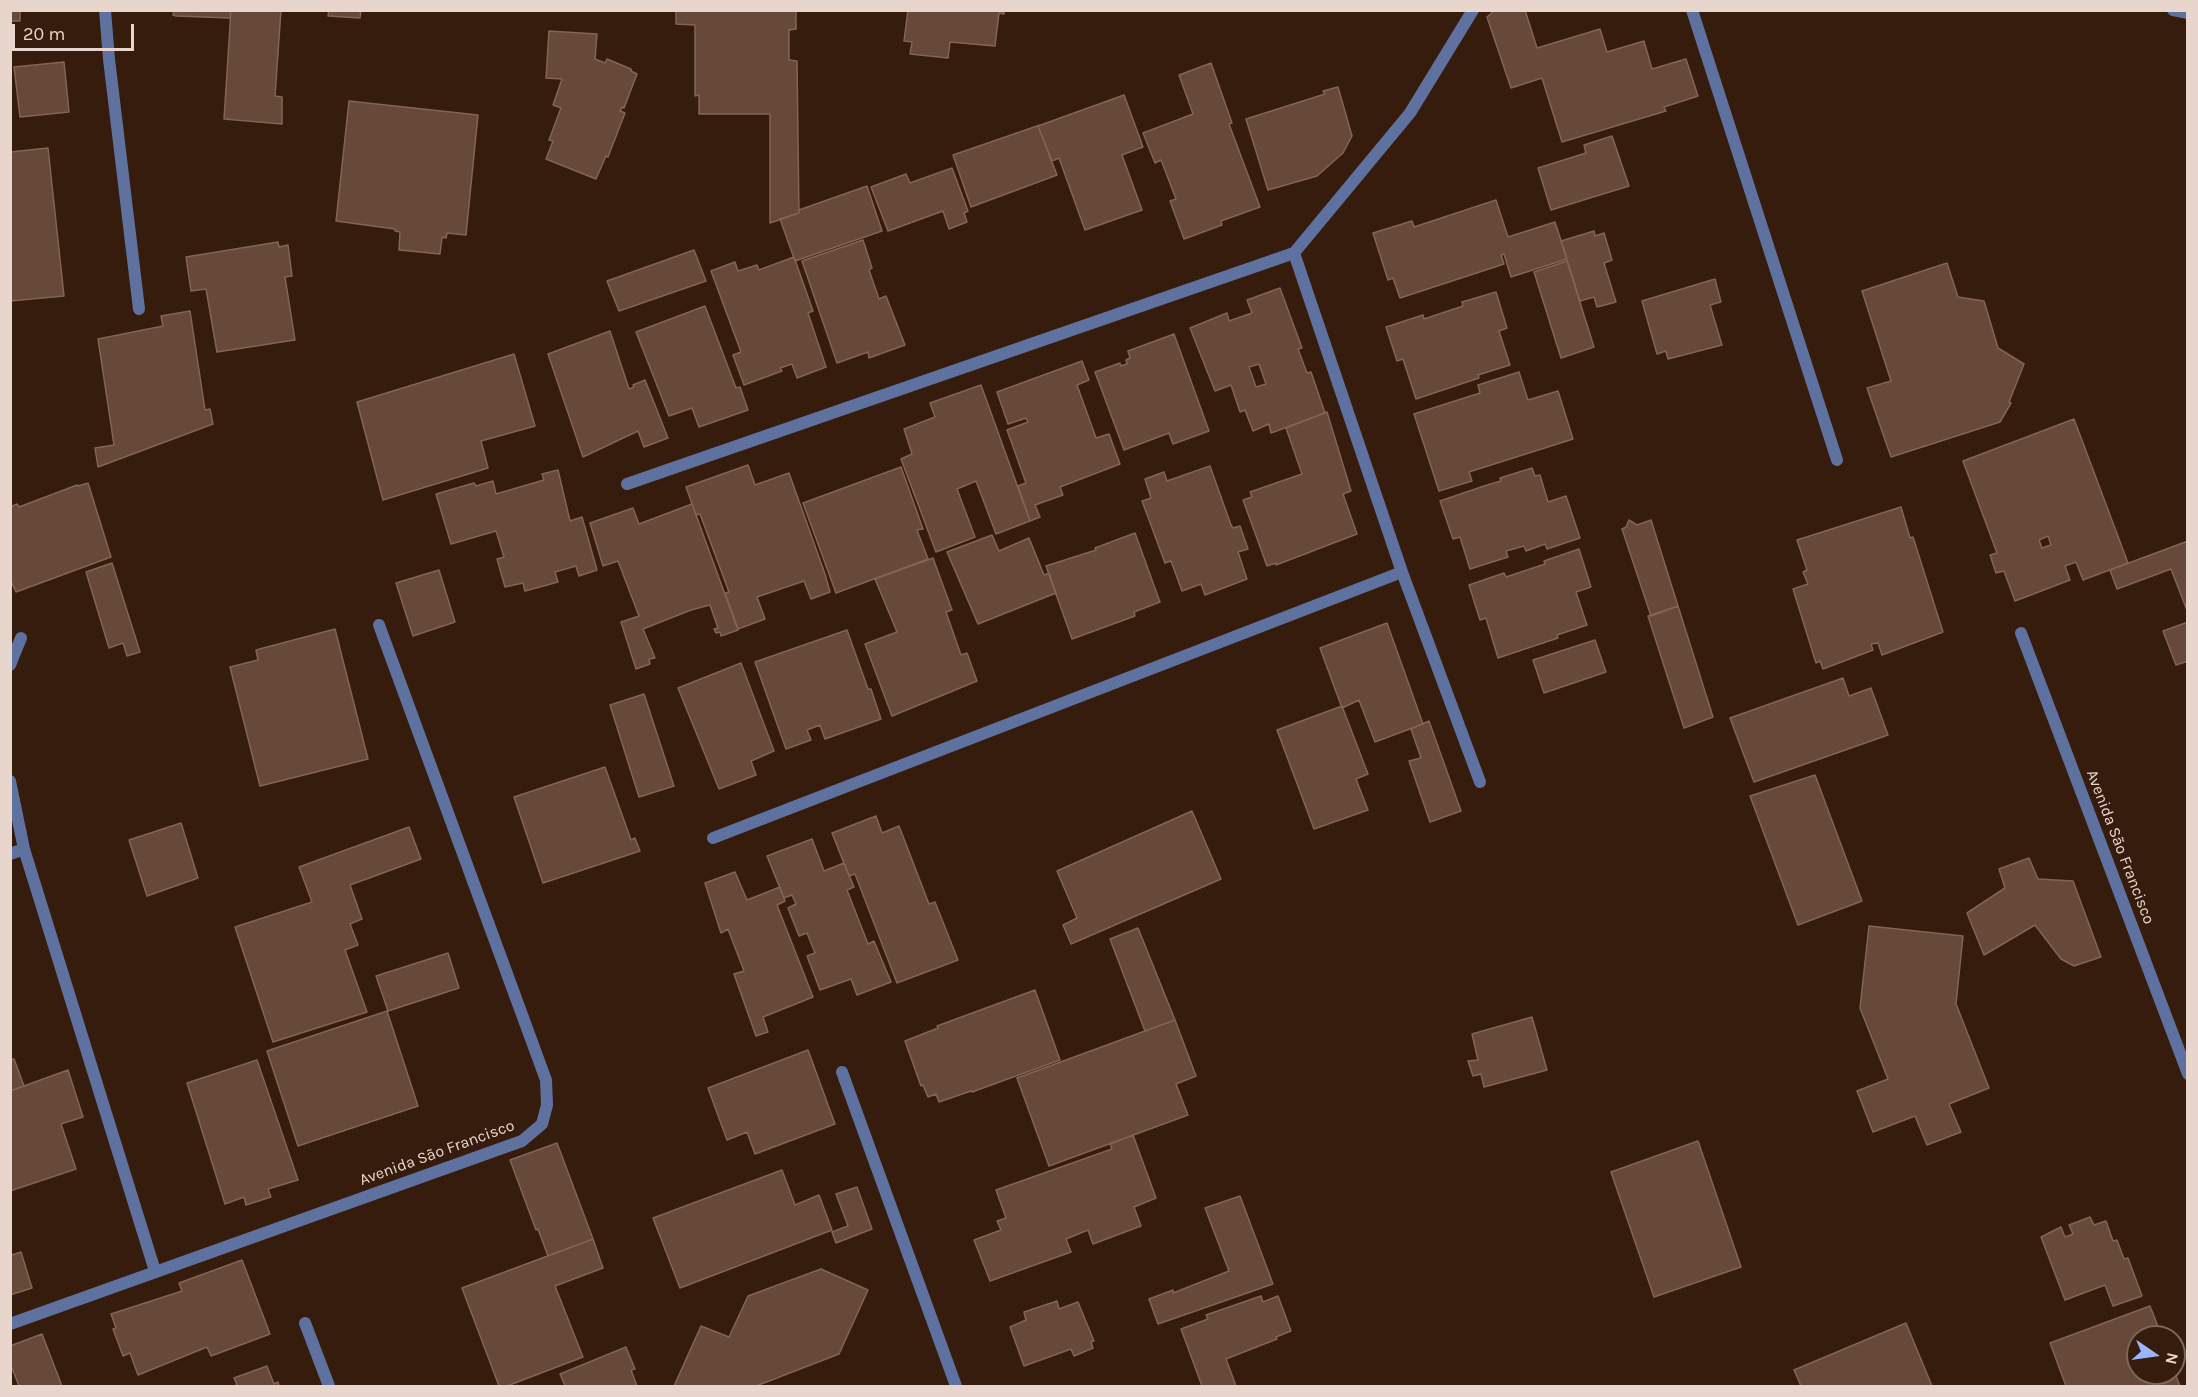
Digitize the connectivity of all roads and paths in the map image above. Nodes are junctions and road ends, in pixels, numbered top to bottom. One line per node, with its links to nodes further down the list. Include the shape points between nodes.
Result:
1 (105, 10): 7 (street)
2 (1473, 10): 6 (street, via 1410,113)
3 (1692, 10): 8 (street)
4 (2173, 10): 5 (street)
5 (2187, 13)
6 (1294, 253): 9 (street); 10 (street)
7 (139, 309)
8 (1837, 460)
9 (627, 484)
10 (1402, 572): 16 (street); 17 (street)
11 (379, 625): 22 (street, Avenida São Francisco, via 546,1080 547,1105 542,1124 522,1141)
12 (2021, 633): 21 (street, Avenida São Francisco)
13 (21, 638): 14 (street)
14 (10, 665)
15 (10, 781): 18 (street)
16 (1480, 782)
17 (713, 838)
18 (24, 849): 19 (street); 22 (street)
19 (10, 854)
20 (842, 1072): 26 (street)
21 (2187, 1074)
22 (155, 1271): 24 (street, Avenida São Francisco)
23 (305, 1323): 25 (street)
24 (10, 1324)
25 (329, 1386)
26 (956, 1386)

